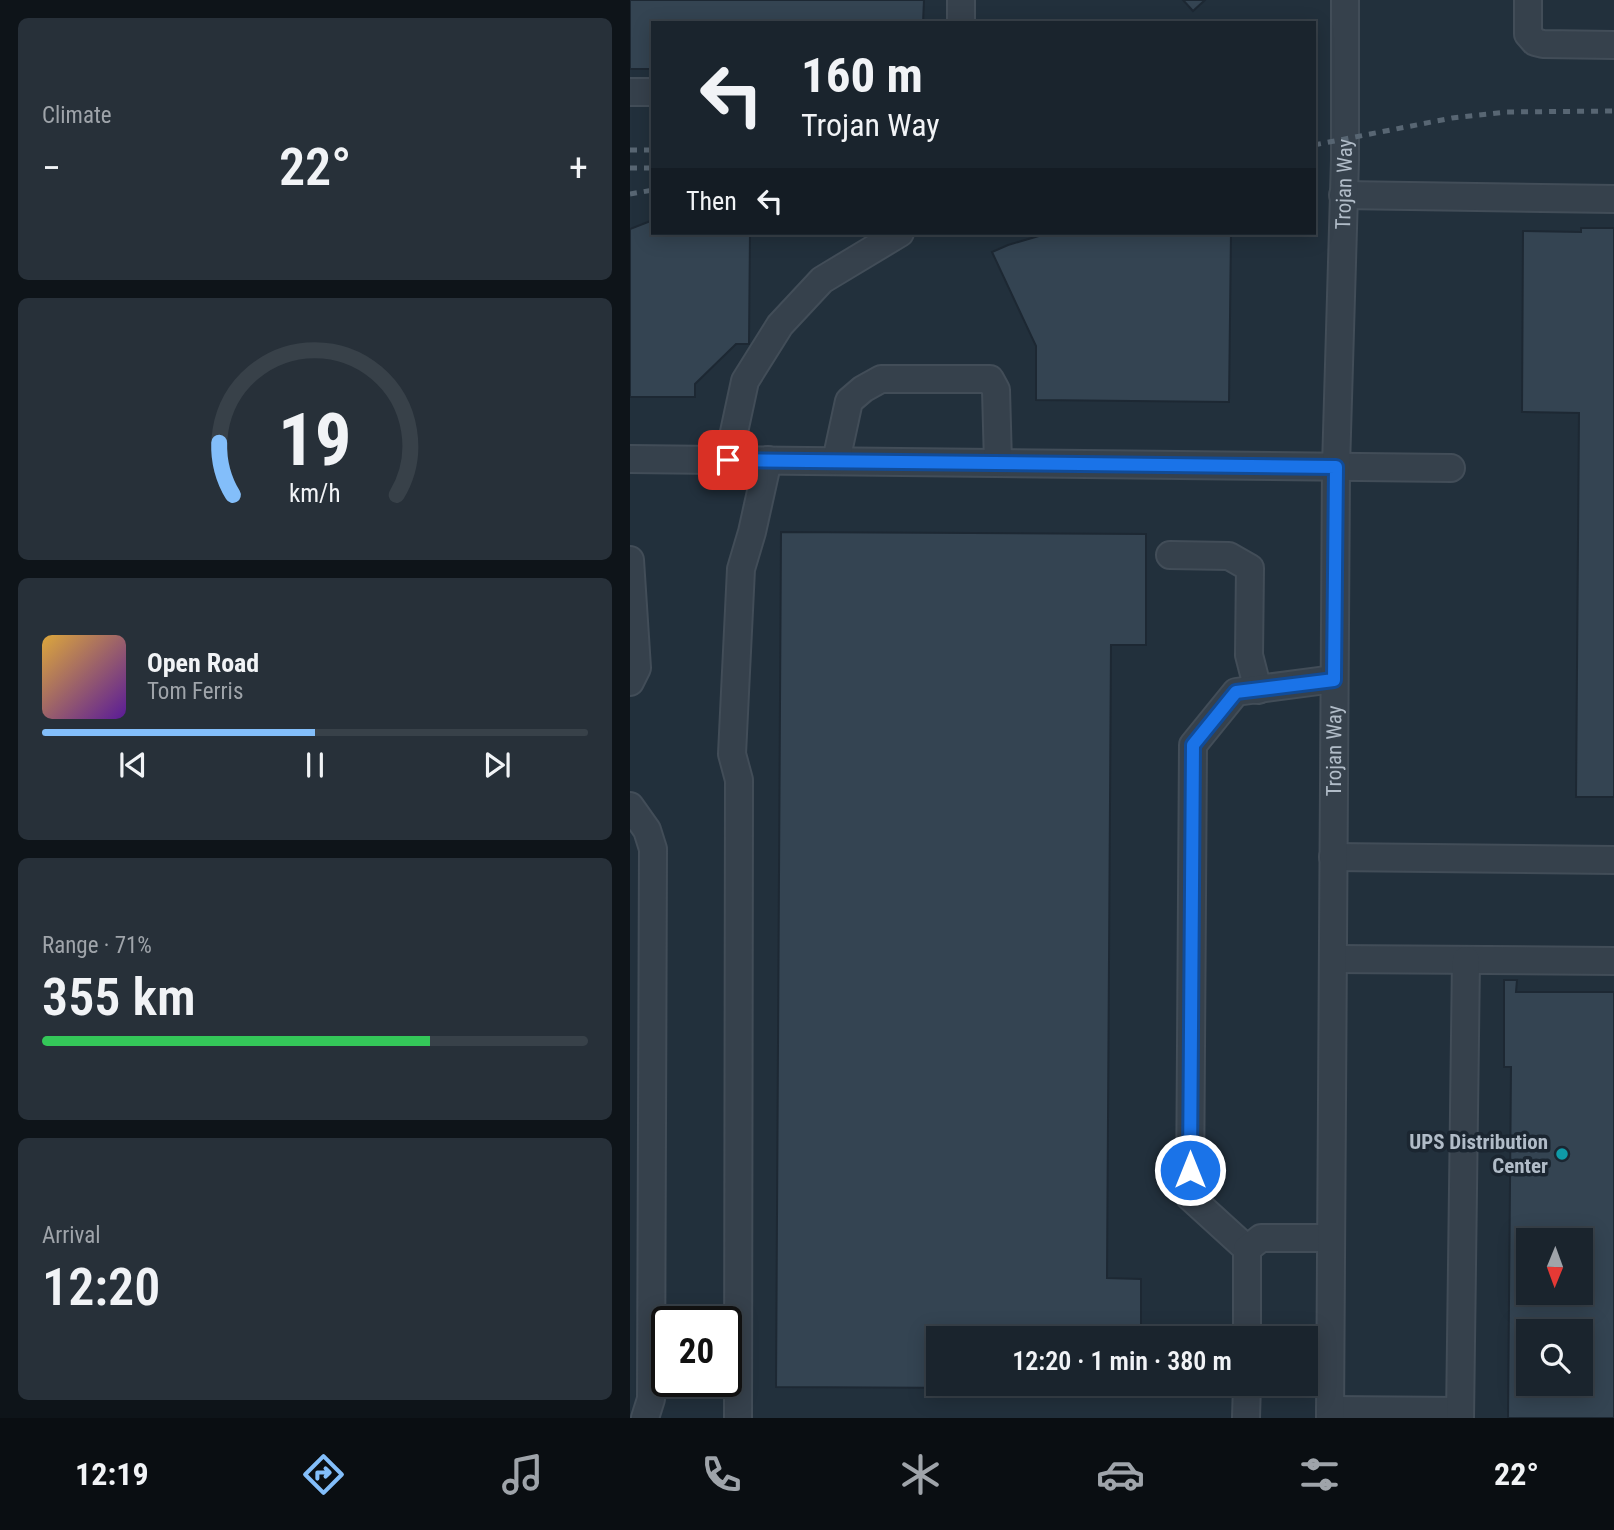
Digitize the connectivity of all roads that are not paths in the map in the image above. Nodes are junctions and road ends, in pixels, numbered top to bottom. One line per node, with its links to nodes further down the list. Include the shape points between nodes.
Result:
1 (961, 0): 4 (street)
2 (1345, 0): 8 (street, Trojan Way)
3 (1528, 0): 5 (street, via 1528,34 1535,42)
4 (961, 21)
5 (1614, 45)
6 (630, 92): 7 (street)
7 (651, 92)
8 (1343, 195): 9 (street); 16 (street, Trojan Way)
9 (1614, 199)
10 (897, 235): 12 (street, via 822,280 780,325 745,382)
11 (630, 459): 12 (street)
12 (728, 460): 13 (street)
13 (768, 460): 14 (street); 36 (street, via 741,569 733,708 732,754 738,780)
14 (836, 461): 15 (street); 15 (street, via 849,401 863,388 881,379 990,379 996,390)
15 (998, 463): 16 (street)
16 (1336, 467): 17 (street); 20 (street, Trojan Way)
17 (1451, 468)
18 (1170, 555): 22 (street, via 1229,555 1250,568 1249,655)
19 (630, 560): 21 (street, via 637,668)
20 (1334, 680): 22 (street); 24 (street, Trojan Way)
21 (630, 681)
22 (1258, 690): 30 (street, via 1236,692 1193,745 1190,1197)
23 (630, 806): 35 (street, via 647,830 653,849 651,1399)
24 (1333, 857): 25 (street); 26 (street, Trojan Way)
25 (1614, 860)
26 (1333, 959): 27 (street); 29 (street, Trojan Way)
27 (1466, 960): 28 (street); 34 (street)
28 (1614, 961)
29 (1331, 1238): 30 (street, via 1261,1238); 33 (street, Trojan Way)
30 (1247, 1249): 31 (street)
31 (1247, 1326)
32 (1247, 1396): 37 (street)
33 (1330, 1414): 34 (street)
34 (1460, 1414)
35 (645, 1418)
36 (738, 1418)
37 (1246, 1418)

